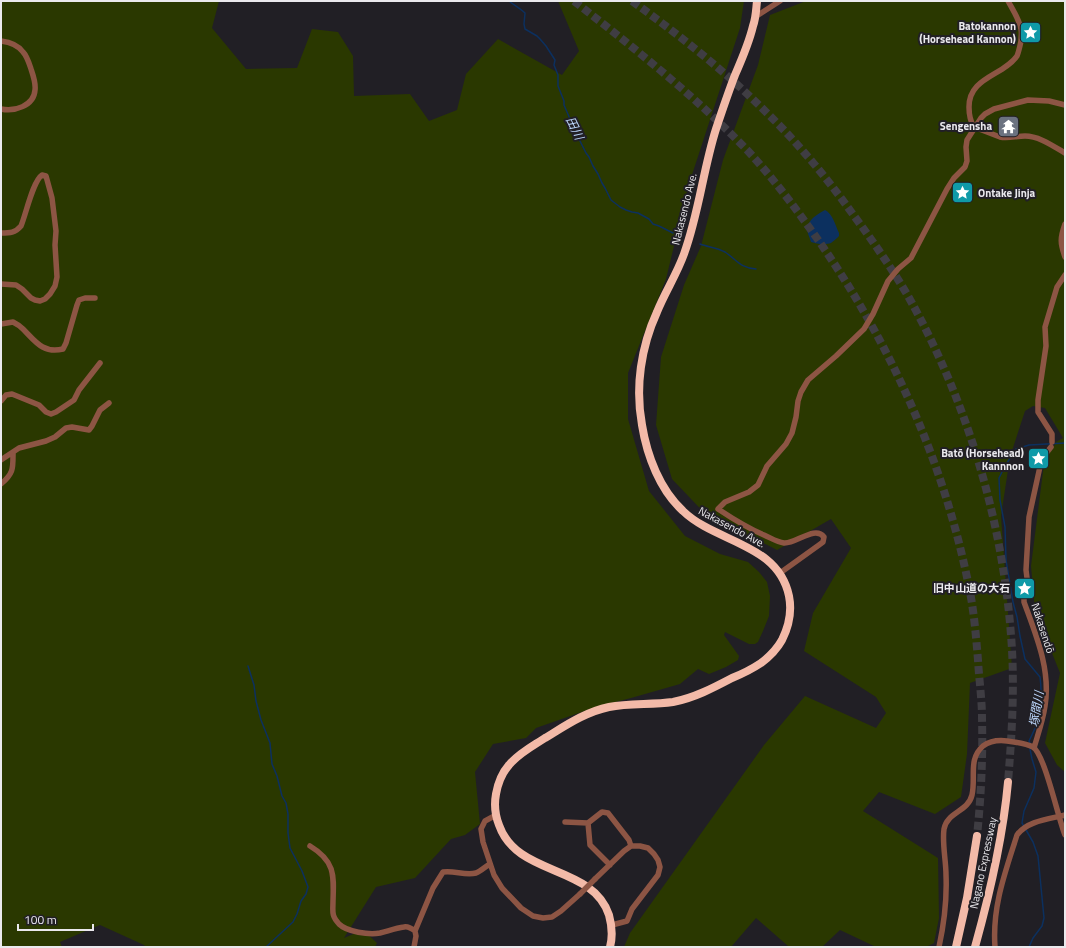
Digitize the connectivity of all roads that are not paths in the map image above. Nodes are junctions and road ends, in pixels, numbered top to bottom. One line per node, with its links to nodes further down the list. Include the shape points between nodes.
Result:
1 (757, 1): 4 (highway, Nakasendo Ave.)
2 (780, 1): 4 (street)
3 (1008, 1): 8 (street, via 1021,28 1018,54 980,82 972,92 969,110)
4 (755, 17): 23 (highway, Nakasendo Ave., via 714,133 687,245 646,342 640,372 639,401 642,428 651,460 664,488 675,503 702,525 758,553)
5 (1, 41): 7 (street, via 16,46 26,56 33,75 35,91 26,106 12,110)
6 (1065, 105): 8 (street, via 1037,100 1024,101 989,111)
7 (1, 109)
8 (974, 127): 9 (street, via 1004,138 1037,137); 23 (street, via 966,140 965,167 954,178 911,258 888,280 864,329 808,380 798,401 792,433 767,466 758,485 749,492 725,502 718,509 738,523 778,542 787,543 817,532 824,537 823,542)
9 (1065, 153)
10 (1065, 224): 12 (street, via 1061,244)
11 (1, 233): 14 (street, via 11,233 21,226 39,177 46,176 56,231 58,277 55,286 45,299 36,300 16,285)
12 (1065, 257)
13 (1065, 275): 24 (street, Nakasendō, via 1057,287 1045,327 1046,346 1038,400 1038,412 1052,434 1052,445 1041,462 1029,517 1026,570 1028,586 1024,602 1044,661 1046,691 1042,721)
14 (1, 284)
15 (95, 298): 16 (street, via 79,300 66,343 63,349 56,351 38,345 22,327 13,322)
16 (1, 324)
17 (100, 363): 18 (street, via 74,400 51,414 40,405 12,394 6,395)
18 (1, 402)
19 (109, 403): 20 (street, via 100,410 89,430 66,428 55,437)
20 (13, 452): 21 (street); 22 (street, via 12,472)
21 (1, 460)
22 (1, 484)
23 (780, 573): 26 (highway, Nakasendo Ave., via 788,590 789,624 778,646 767,658 752,669 689,698 671,702 607,707 569,724 523,753 507,767 495,797)
24 (1034, 748): 28 (street, via 1047,775); 43 (street, via 1026,744 1002,741 985,745 976,753 972,797 965,807 945,824 946,891)
25 (1008, 782): 38 (highway, Nagano Expressway)
26 (496, 815): 35 (street, via 485,821 481,829); 39 (highway, Nakasendo Ave., via 500,830 516,851 590,888 605,906)
27 (1065, 815): 28 (street)
28 (1058, 817): 31 (street); 48 (street, via 1025,827 1017,836 1000,889 995,920)
29 (565, 822): 30 (street)
30 (588, 823): 34 (street, via 602,812 608,813); 36 (street, via 590,845)
31 (1065, 835)
32 (977, 836): 37 (highway, Nagano Expressway)
33 (310, 846): 40 (street, via 325,857 331,867 334,884 332,910 340,924 371,934 405,926)
34 (631, 846): 36 (street); 39 (street, via 648,848 658,860 660,867 658,875 632,909 627,921)
35 (490, 864): 36 (street, bridge, via 502,888 521,908 533,916 543,918 561,911); 40 (street, via 477,873 443,872 433,888)
36 (610, 865)
37 (973, 866): 44 (highway); 45 (highway, Nagano Expressway)
38 (991, 887): 46 (highway, Nagano Expressway); 47 (highway)
39 (612, 925): 42 (highway, Nakasendo Ave.)
40 (415, 931): 41 (street)
41 (414, 947)
42 (610, 947)
43 (939, 947)
44 (952, 947)
45 (956, 947)
46 (975, 947)
47 (979, 947)
48 (995, 947)

